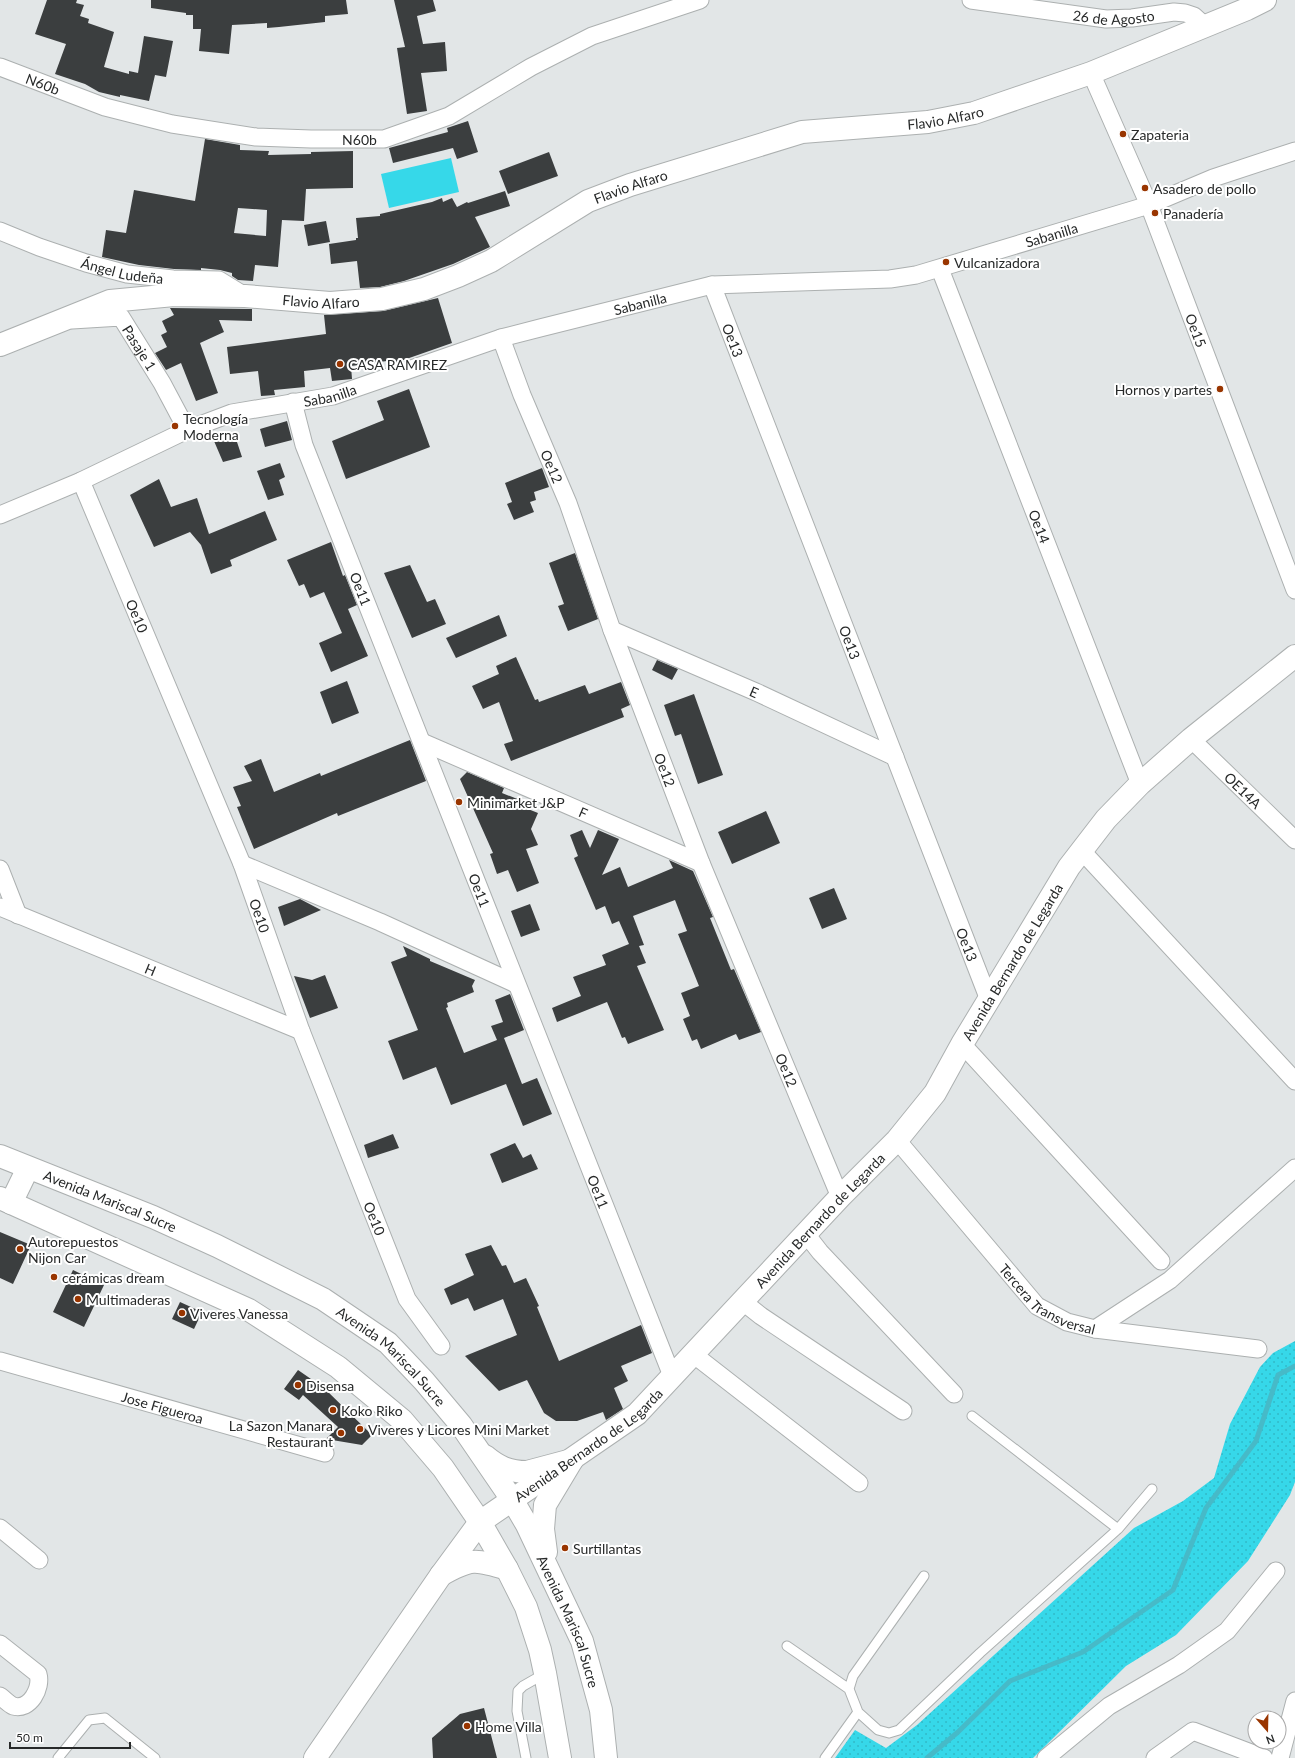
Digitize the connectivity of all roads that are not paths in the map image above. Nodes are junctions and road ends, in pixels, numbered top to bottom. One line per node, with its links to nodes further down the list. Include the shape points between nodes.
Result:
1 (700, 0): 5 (street, N60b, via 592,36 531,67 449,116 384,139 256,137 172,124 105,107)
2 (971, 0): 4 (street, 26 de Agosto, via 1106,18 1185,13 1194,16)
3 (1265, 0): 4 (street, Flavio Alfaro)
4 (1205, 26): 6 (street, Flavio Alfaro)
5 (0, 66)
6 (1091, 73): 8 (street, Oe15); 12 (street, Flavio Alfaro, via 974,113 928,122 802,132 630,184 588,201 490,261 424,289 382,299 330,303)
7 (1295, 151): 8 (street, Sabanilla, via 1213,178)
8 (1149, 205): 10 (street, Sabanilla); 20 (street, Oe15)
9 (0, 231): 12 (street, Ángel Ludeña, via 38,247 113,271 173,279 219,280)
10 (940, 269): 11 (street, Sabanilla, via 890,279); 26 (street, Oe14)
11 (712, 285): 14 (street, Sabanilla); 25 (street, Oe13)
12 (245, 296): 13 (street, Flavio Alfaro, via 174,295 110,300)
13 (62, 320): 15 (street, Flavio Alfaro); 17 (street, Pasaje 1, via 121,317 162,384)
14 (501, 338): 16 (street, Sabanilla, via 333,396); 21 (street, Oe12, via 568,503)
15 (0, 345)
16 (293, 402): 17 (street, Sabanilla, via 232,412); 24 (street, Oe11, via 304,445)
17 (186, 430): 18 (street, Sabanilla)
18 (81, 481): 19 (street, Sabanilla); 30 (street, Oe10)
19 (0, 515)
20 (1295, 590)
21 (612, 630): 25 (street, E, via 756,692); 29 (street, Oe12)
22 (1295, 656): 23 (street, Avenida Bernardo de Legarda)
23 (1192, 739): 26 (street, Avenida Bernardo de Legarda); 27 (street, OE14A)
24 (422, 742): 29 (street, F); 34 (street, Oe11)
25 (895, 757): 35 (street, Oe13)
26 (1140, 784): 28 (street, Avenida Bernardo de Legarda, via 1106,819)
27 (1295, 840)
28 (1082, 850): 35 (street, Avenida Bernardo de Legarda, via 1069,867); 38 (street)
29 (701, 862): 43 (street, Oe12)
30 (242, 864): 34 (street, via 380,922); 36 (street, Oe10)
31 (0, 869): 33 (street)
32 (0, 907): 33 (street, H)
33 (18, 915): 36 (street, H)
34 (516, 984): 53 (street, Oe11)
35 (989, 1000): 37 (street, Avenida Bernardo de Legarda)
36 (301, 1031): 49 (street, Oe10, via 407,1299)
37 (962, 1044): 39 (street, Avenida Bernardo de Legarda, via 935,1093); 46 (street)
38 (1295, 1081)
39 (897, 1140): 43 (street, Avenida Bernardo de Legarda); 48 (street, Tercera Transversal, via 1037,1306 1067,1322)
40 (0, 1156): 41 (street, Avenida Mariscal Sucre)
41 (28, 1168): 44 (street); 58 (street, Avenida Mariscal Sucre, via 160,1220 323,1299 388,1344 455,1418)
42 (1295, 1168): 48 (street, via 1170,1280)
43 (840, 1198): 45 (street, Avenida Bernardo de Legarda)
44 (6, 1200): 63 (street, via 249,1310 338,1367 402,1420 443,1468)
45 (806, 1234): 47 (street, Avenida Bernardo de Legarda); 54 (street)
46 (1161, 1261)
47 (742, 1301): 51 (street, Avenida Bernardo de Legarda); 55 (street)
48 (1095, 1329): 50 (street, Tercera Transversal)
49 (442, 1346)
50 (1258, 1349)
51 (693, 1354): 53 (street, Avenida Bernardo de Legarda); 60 (street)
52 (0, 1361): 57 (street, Jose Figueroa)
53 (672, 1376): 59 (street, Avenida Bernardo de Legarda, via 637,1414)
54 (954, 1394)
55 (903, 1411)
56 (972, 1416): 65 (lane)
57 (325, 1453)
58 (480, 1453): 59 (street, via 497,1466 519,1472); 62 (street, Avenida Mariscal Sucre)
59 (572, 1460): 62 (street, Avenida Bernardo de Legarda); 71 (street, via 548,1499 544,1511 544,1540)
60 (859, 1483)
61 (1152, 1489): 65 (lane)
62 (513, 1501): 63 (street, Avenida Bernardo de Legarda); 71 (street, Avenida Mariscal Sucre)
63 (480, 1522): 67 (street); 69 (street, Avenida Bernardo de Legarda)
64 (0, 1528): 66 (street)
65 (1118, 1529): 78 (lane, via 980,1653 900,1730 889,1733 878,1730)
66 (39, 1560)
67 (508, 1569): 69 (street, via 482,1561 472,1561 460,1564); 74 (street, via 526,1607)
68 (1276, 1571): 86 (street, via 1227,1631 1179,1665 1109,1706)
69 (441, 1575): 81 (street, Avenida Bernardo de Legarda)
70 (924, 1576): 75 (lane, via 853,1676)
71 (552, 1577): 84 (street, Avenida Mariscal Sucre, via 582,1641 601,1710)
72 (0, 1644): 76 (street, via 38,1674 40,1681 38,1692 24,1705 12,1706)
73 (787, 1646): 75 (lane)
74 (545, 1673): 82 (lane, via 518,1691 517,1711); 83 (street)
75 (849, 1689): 78 (lane)
76 (0, 1696)
77 (1295, 1701): 89 (street)
78 (858, 1712): 85 (lane)
79 (58, 1758): 80 (lane, via 89,1720 105,1718)
80 (155, 1758)
81 (315, 1758)
82 (526, 1758)
83 (560, 1758)
84 (606, 1758)
85 (825, 1758)
86 (1046, 1758)
87 (1155, 1758): 88 (street, via 1193,1731)
88 (1264, 1758)
89 (1280, 1758)

